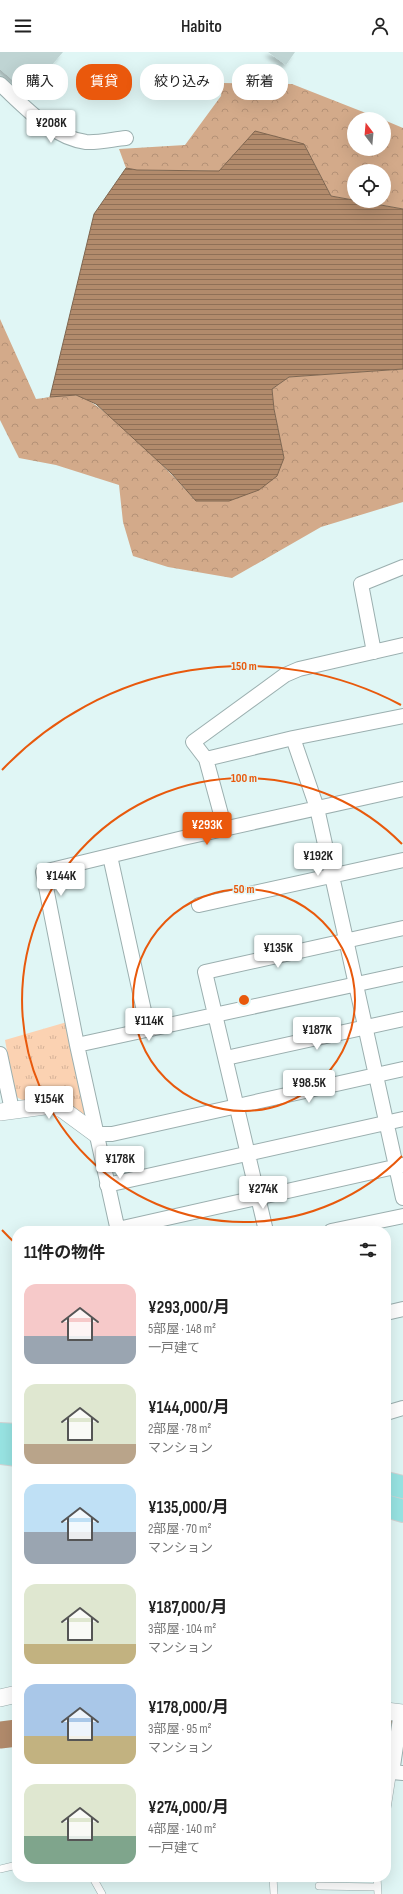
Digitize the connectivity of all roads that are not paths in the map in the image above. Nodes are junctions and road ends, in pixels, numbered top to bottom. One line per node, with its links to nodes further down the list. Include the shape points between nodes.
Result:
1 (0, 84): 2 (street, via 60,134 87,142)
2 (126, 138)
3 (403, 567): 5 (street, via 361,584)
4 (403, 645): 5 (street)
5 (374, 652): 8 (street, via 299,669 285,675 193,742)
6 (403, 716): 7 (street)
7 (293, 738): 8 (street); 10 (street)
8 (206, 759): 11 (street)
9 (403, 789): 10 (street)
10 (317, 808): 11 (street); 14 (street)
11 (225, 829): 12 (street)
12 (110, 856): 23 (street); 24 (street, via 43,872)
13 (403, 860): 14 (street)
14 (331, 876): 15 (street); 17 (street)
15 (199, 905)
16 (403, 928): 17 (street)
17 (344, 940): 19 (street); 20 (street, via 205,972)
18 (403, 974): 19 (street)
19 (355, 985): 20 (street); 22 (street)
20 (216, 1015): 23 (street); 26 (street)
21 (403, 1019): 22 (street)
22 (365, 1028): 26 (street); 28 (street)
23 (148, 1029): 24 (street)
24 (77, 1044): 33 (street)
25 (0, 1054): 30 (street)
26 (226, 1058): 29 (street)
27 (403, 1069): 28 (street)
28 (376, 1076): 29 (street); 32 (street)
29 (237, 1106): 33 (street, via 112,1134); 34 (street)
30 (6, 1111): 33 (street, via 52,1105 62,1109)
31 (403, 1119): 32 (street)
32 (386, 1123): 34 (street); 35 (street)
33 (96, 1134): 36 (street)
34 (248, 1154): 36 (street); 37 (street)
35 (399, 1166): 37 (street); 38 (street)
36 (107, 1185): 40 (street)
37 (258, 1198): 41 (street); 42 (street)
38 (403, 1198)
39 (403, 1216): 43 (street)
40 (117, 1226)
41 (136, 1226)
42 (265, 1226)
43 (355, 1226)
44 (403, 1309): 45 (street)
45 (391, 1312)
46 (403, 1408): 47 (street)
47 (391, 1412)
48 (0, 1434): 49 (main road)
49 (12, 1435)
50 (0, 1453): 51 (main road)
51 (12, 1454)
52 (391, 1484): 53 (main road)
53 (403, 1487)
54 (391, 1507): 55 (main road)
55 (403, 1511)
56 (12, 1695): 57 (street)
57 (0, 1698)
58 (398, 1714): 59 (street)
59 (394, 1771): 60 (lane)
60 (391, 1788)
61 (12, 1866): 62 (lane)
62 (0, 1869)
63 (95, 1882): 67 (lane)
64 (273, 1882): 68 (lane)
65 (319, 1886): 66 (lane)
66 (378, 1890)
67 (102, 1894)
68 (274, 1894)

